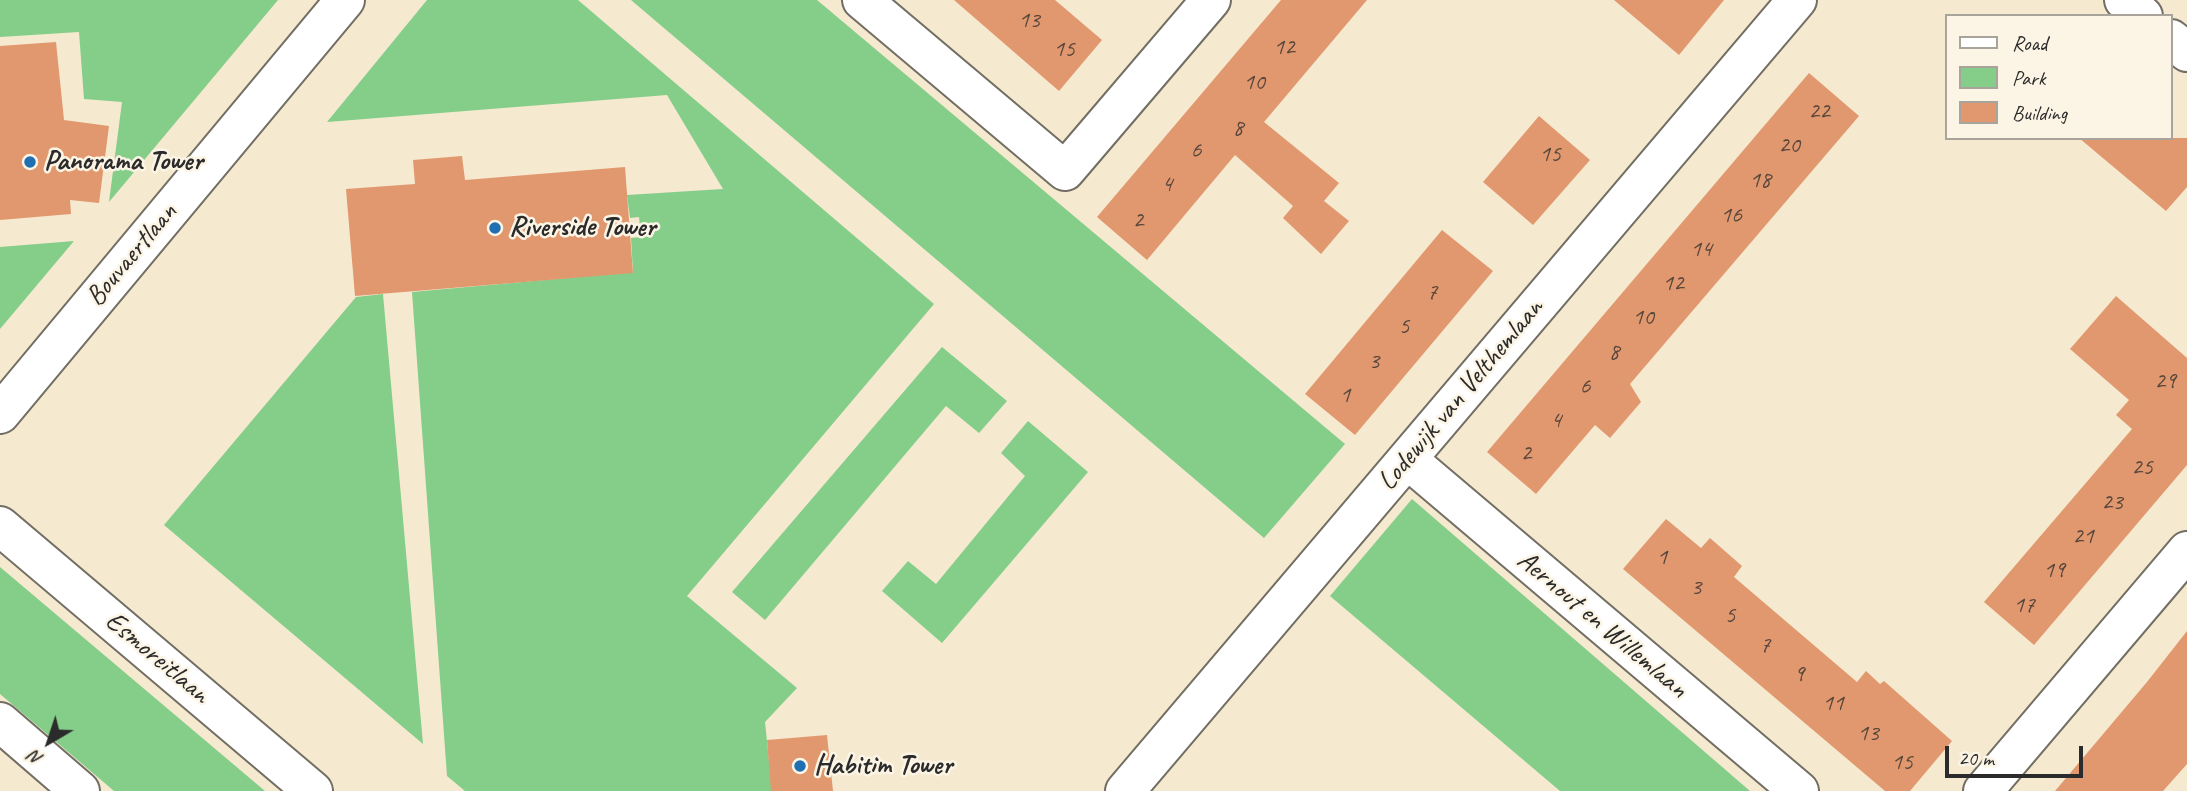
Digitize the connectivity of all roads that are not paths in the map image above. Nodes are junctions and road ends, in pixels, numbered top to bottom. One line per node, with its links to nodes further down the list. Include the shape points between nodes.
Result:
1 (345, 0): 9 (street, Bouvaertlaan)
2 (862, 0): 3 (street, via 1065,171)
3 (1211, 0)
4 (1797, 0): 10 (street, Lodewijk van Velthemlaan)
5 (2124, 0): 6 (street)
6 (2141, 14)
7 (2173, 41): 8 (street)
8 (2187, 52)
9 (0, 414)
10 (1407, 459): 16 (street, Lodewijk van Velthemlaan); 17 (street, Aernout en Willemlaan)
11 (0, 526): 15 (street, Esmoreitlaan)
12 (2187, 551): 18 (street)
13 (0, 722): 14 (street)
14 (80, 791)
15 (313, 791)
16 (1125, 791)
17 (1798, 791)
18 (1983, 791)

